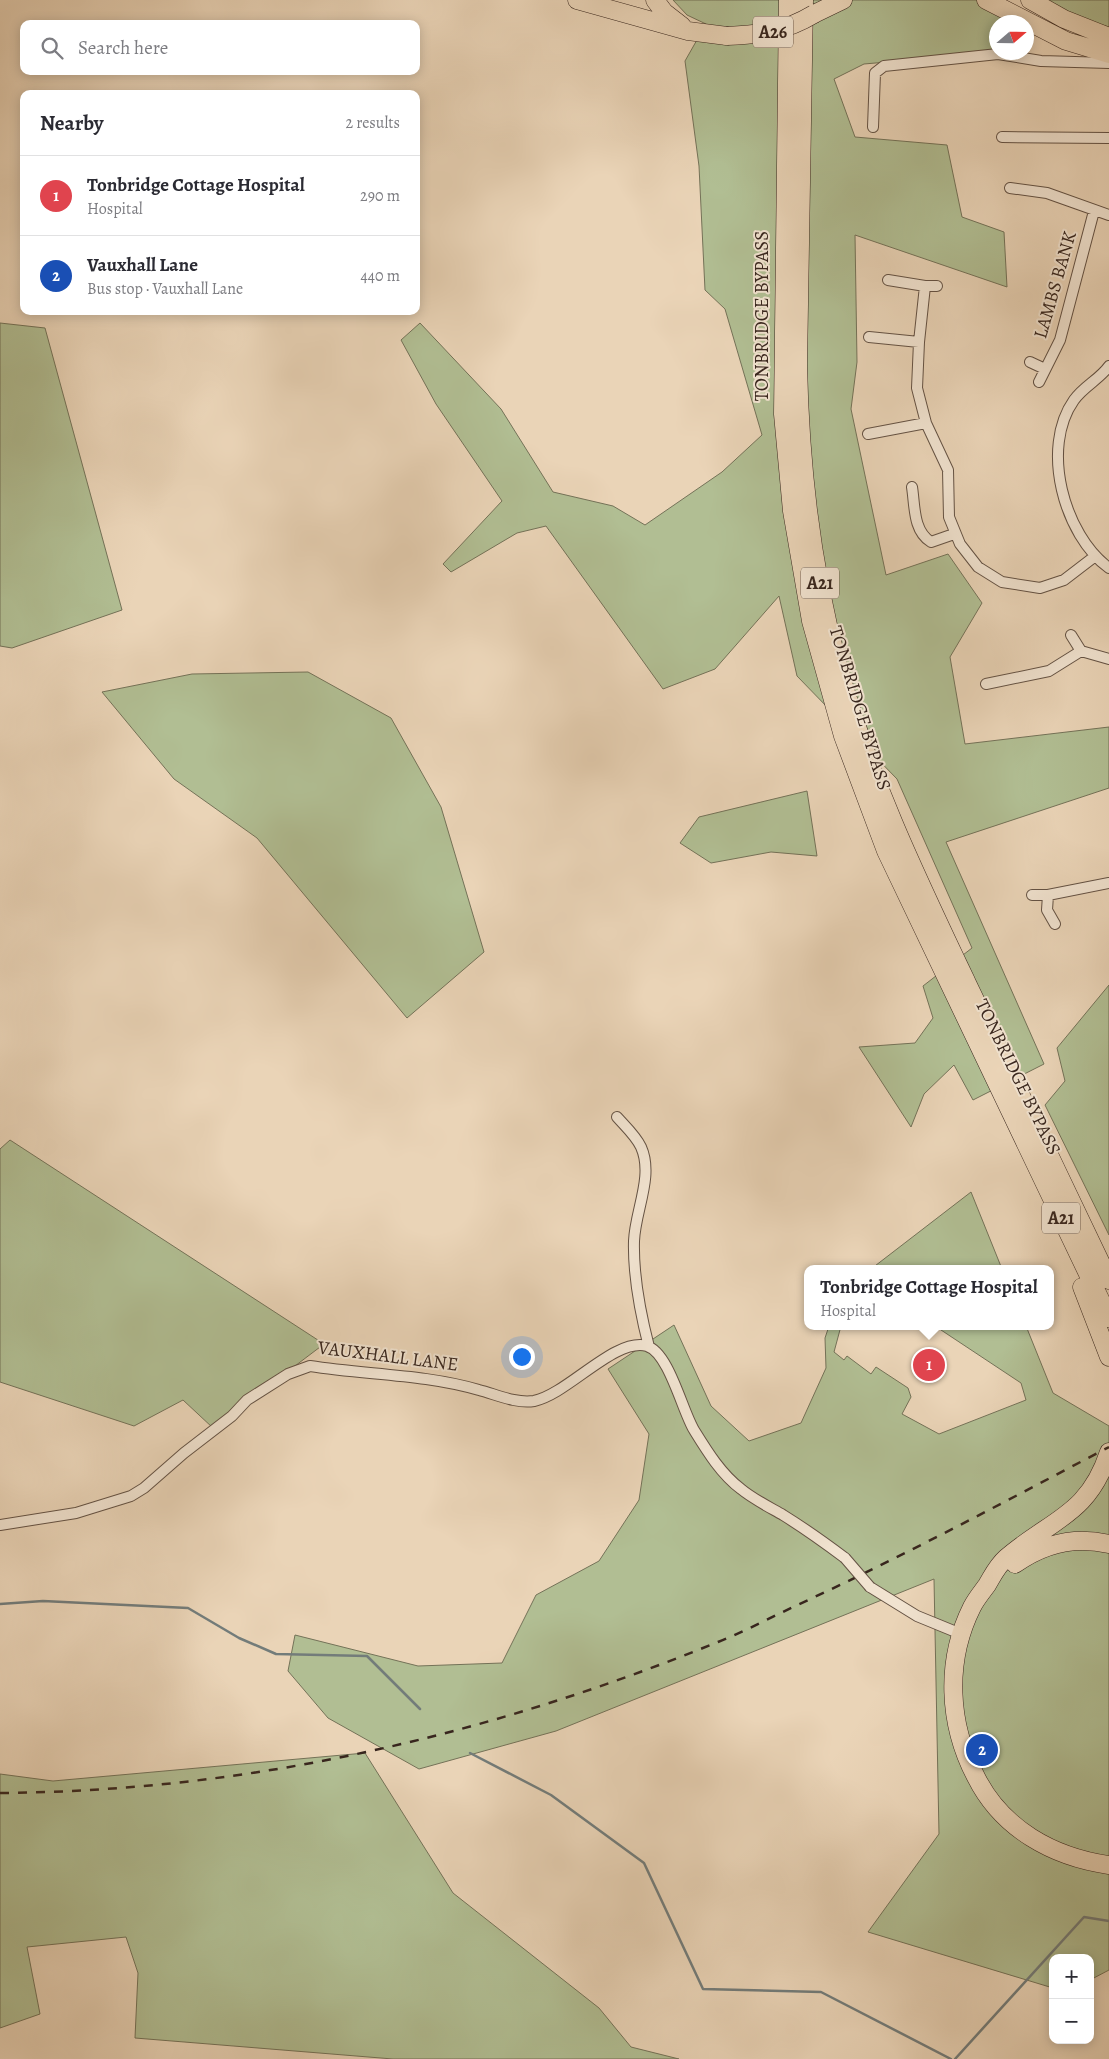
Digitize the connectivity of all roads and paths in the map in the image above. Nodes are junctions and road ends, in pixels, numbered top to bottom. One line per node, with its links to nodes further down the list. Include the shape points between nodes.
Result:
1 (577, 0): 11 (highway, A26)
2 (654, 0): 11 (highway)
3 (788, 0): 47 (highway, TONBRIDGE BYPASS / A21, via 782,414 792,511 811,621 843,736 886,851)
4 (986, 0): 8 (highway)
5 (836, 1): 7 (highway)
6 (1032, 2): 9 (street); 12 (highway, via 1064,20)
7 (809, 7): 11 (highway, A26, bridge, via 790,27 774,32 727,36); 48 (highway, TONBRIDGE BYPASS / A21, via 799,414 808,510 833,645 868,761 899,838)
8 (1014, 15)
9 (1027, 15)
10 (1034, 25): 13 (highway, via 1066,41)
11 (688, 31)
12 (1109, 37)
13 (1109, 54)
14 (989, 55): 17 (street, via 884,66 874,73)
15 (1034, 58): 16 (street)
16 (1109, 63)
17 (873, 127)
18 (1002, 137): 19 (street)
19 (1109, 138)
20 (1010, 188): 21 (street, via 1047,193)
21 (1094, 210): 22 (street); 29 (street, LAMBS BANK, via 1060,340)
22 (1109, 215)
23 (888, 280): 24 (street)
24 (926, 286): 25 (street); 27 (street)
25 (937, 286)
26 (869, 337): 27 (street)
27 (918, 342): 32 (street, via 917,388)
28 (1030, 362): 29 (street, LAMBS BANK)
29 (1046, 369): 31 (street, LAMBS BANK)
30 (1107, 373): 36 (street, via 1088,384 1073,401 1060,432 1057,458 1068,512)
31 (1039, 382)
32 (926, 423): 33 (street); 35 (street, via 948,470 949,518)
33 (868, 434)
34 (912, 487): 35 (street, via 922,537 931,542)
35 (954, 534): 36 (street, via 978,566 1002,582 1040,588 1064,580)
36 (1094, 557): 37 (street)
37 (1109, 568)
38 (1071, 634): 39 (street)
39 (1081, 651): 40 (street); 41 (street, via 1049,671)
40 (1109, 659)
41 (986, 684)
42 (1109, 883): 44 (street)
43 (1032, 895): 44 (street)
44 (1048, 895): 45 (street, via 1048,910)
45 (1055, 924)
46 (617, 1117): 50 (street, via 640,1145 644,1157 634,1239 638,1307)
47 (1013, 1117): 49 (highway, TONBRIDGE BYPASS / A21); 51 (highway)
48 (1109, 1280)
49 (1109, 1318)
50 (649, 1346): 53 (street, VAUXHALL LANE, via 637,1345 621,1350 550,1395 527,1402 426,1378 310,1366 300,1368 247,1400 232,1416 132,1496 76,1513); 56 (street, bridge, via 664,1361 693,1428 741,1490 813,1534 845,1558 870,1587 917,1616)
51 (1109, 1357)
52 (1109, 1452): 55 (highway, via 1095,1484 1071,1512 1005,1559)
53 (0, 1525)
54 (1109, 1544): 55 (highway, via 1089,1541 1056,1544 1026,1557)
55 (986, 1585): 56 (highway)
56 (961, 1634): 57 (highway, via 953,1672 955,1714 966,1759 985,1794 1013,1825 1032,1839 1072,1857)
57 (1109, 1865)

